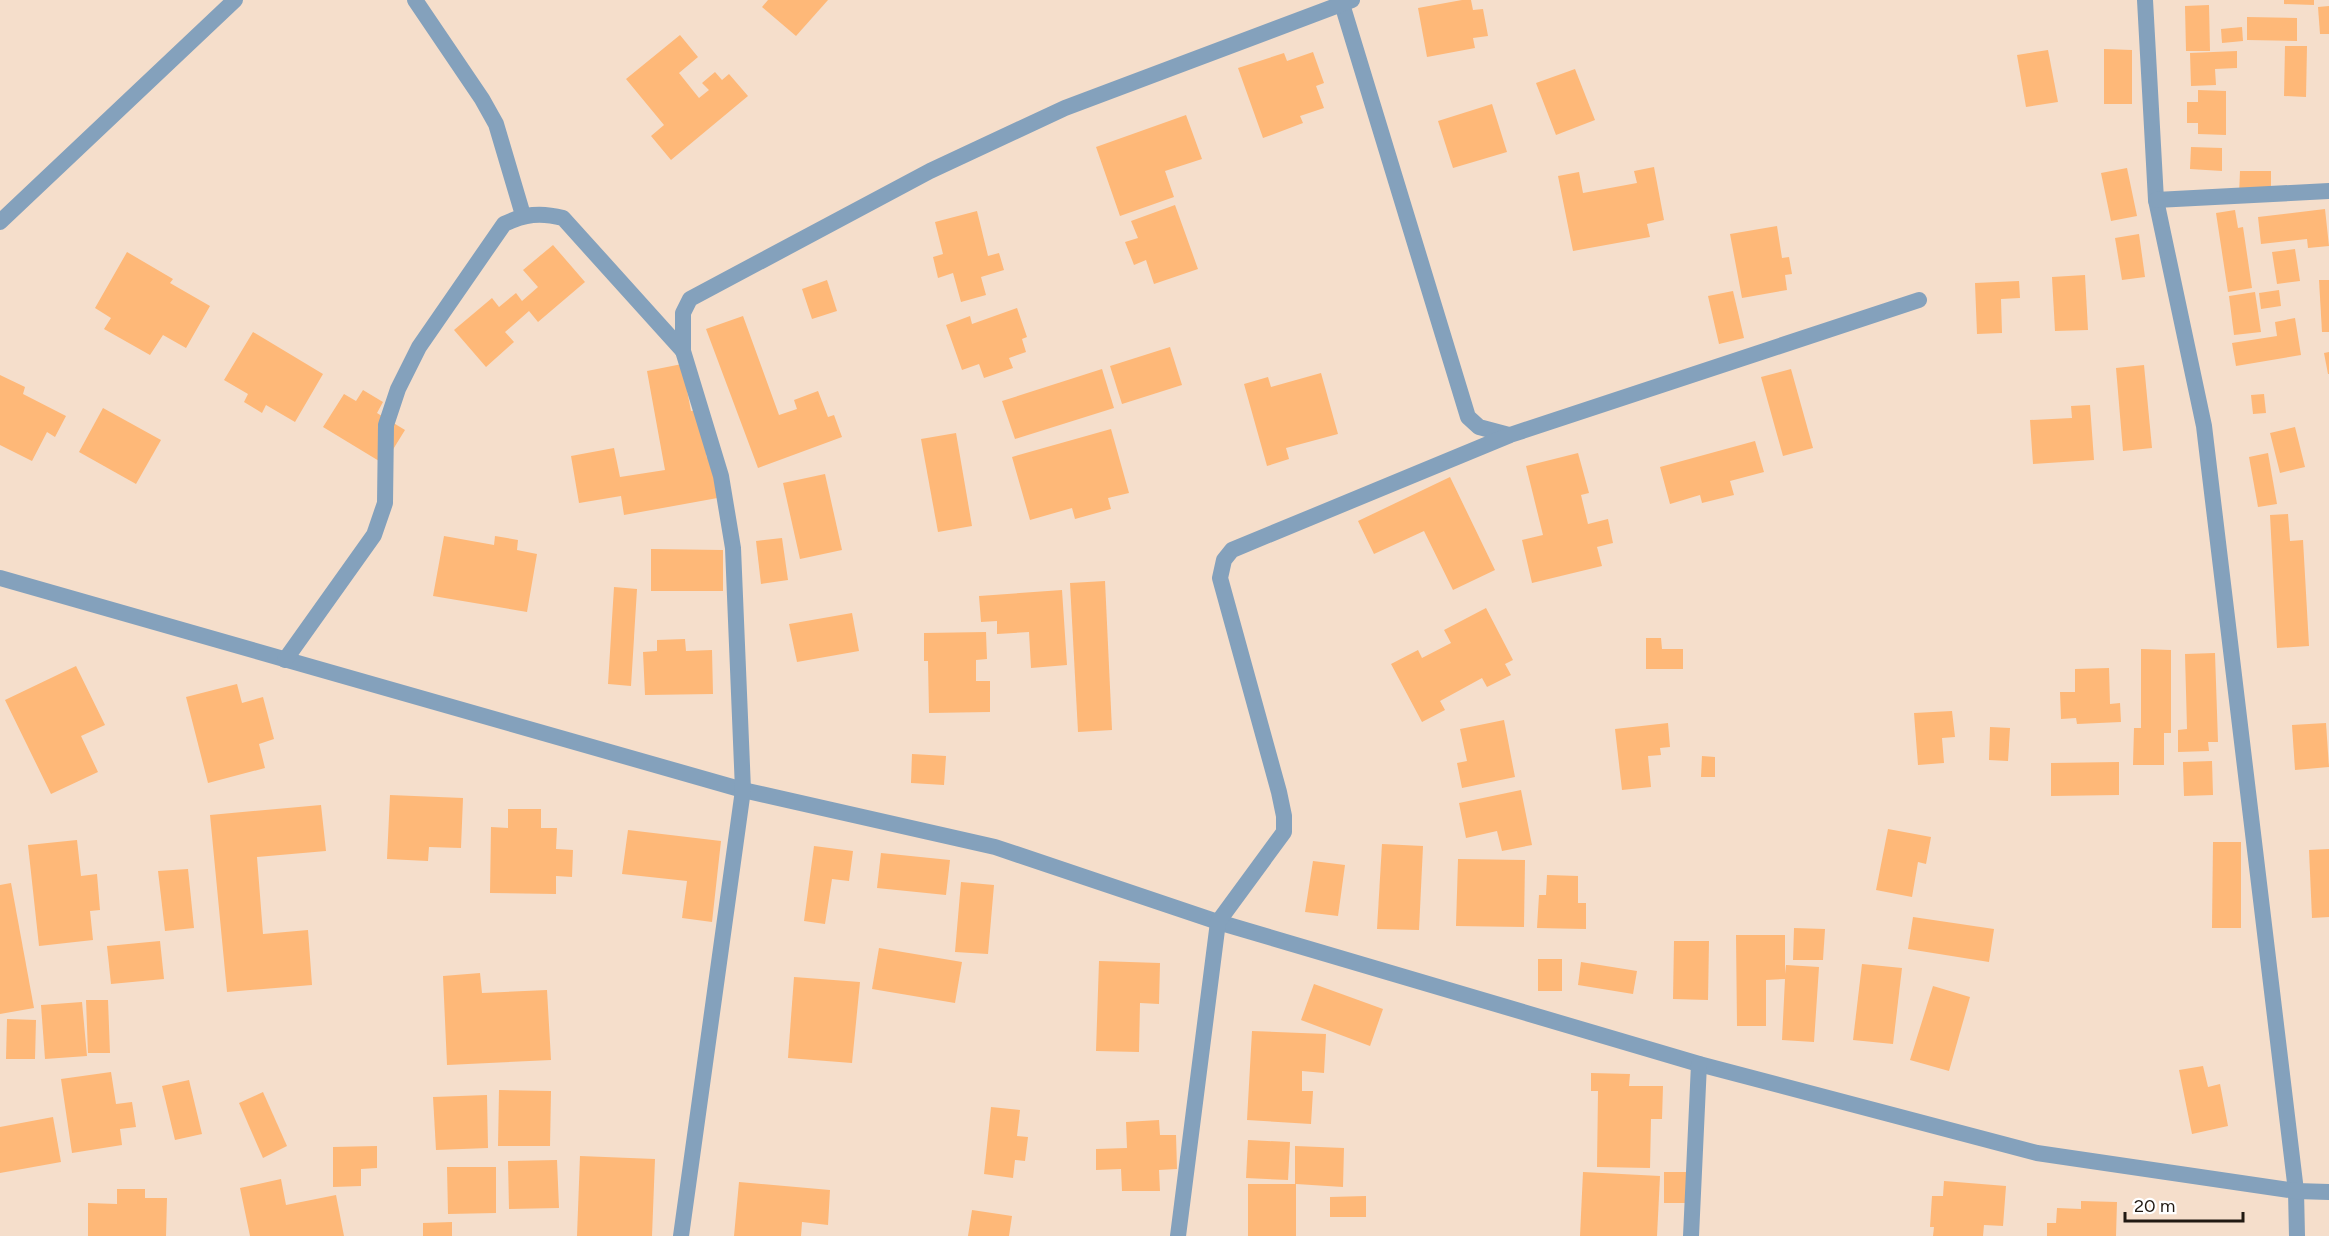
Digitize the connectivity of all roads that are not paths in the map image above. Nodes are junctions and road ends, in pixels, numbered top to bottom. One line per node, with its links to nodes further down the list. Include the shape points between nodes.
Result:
1 (235, 0): 8 (street)
2 (415, 0): 7 (street, via 496,124)
3 (2145, 0): 6 (street)
4 (1347, 2): 10 (street, via 1065,108 930,171 690,299 682,313); 11 (street, via 1468,417 1479,427)
5 (2329, 191): 6 (street)
6 (2157, 200): 17 (street, via 2204,426)
7 (523, 215): 10 (street, via 545,213 563,218); 13 (street, via 504,224 419,347 386,425 385,503 381,520 374,536)
8 (0, 222)
9 (1919, 300): 11 (street)
10 (683, 351): 14 (street, via 722,476 733,548)
11 (1510, 435): 15 (street, via 1232,550 1224,560 1220,578 1284,816 1284,832)
12 (0, 578): 13 (street)
13 (285, 660): 14 (street)
14 (743, 790): 15 (street, via 995,847); 19 (street)
15 (1218, 922): 16 (street); 20 (street)
16 (1700, 1064): 17 (street, via 2037,1153); 21 (street)
17 (2296, 1191): 18 (street); 22 (street)
18 (2329, 1192)
19 (681, 1236)
20 (1178, 1236)
21 (1691, 1236)
22 (2297, 1236)

